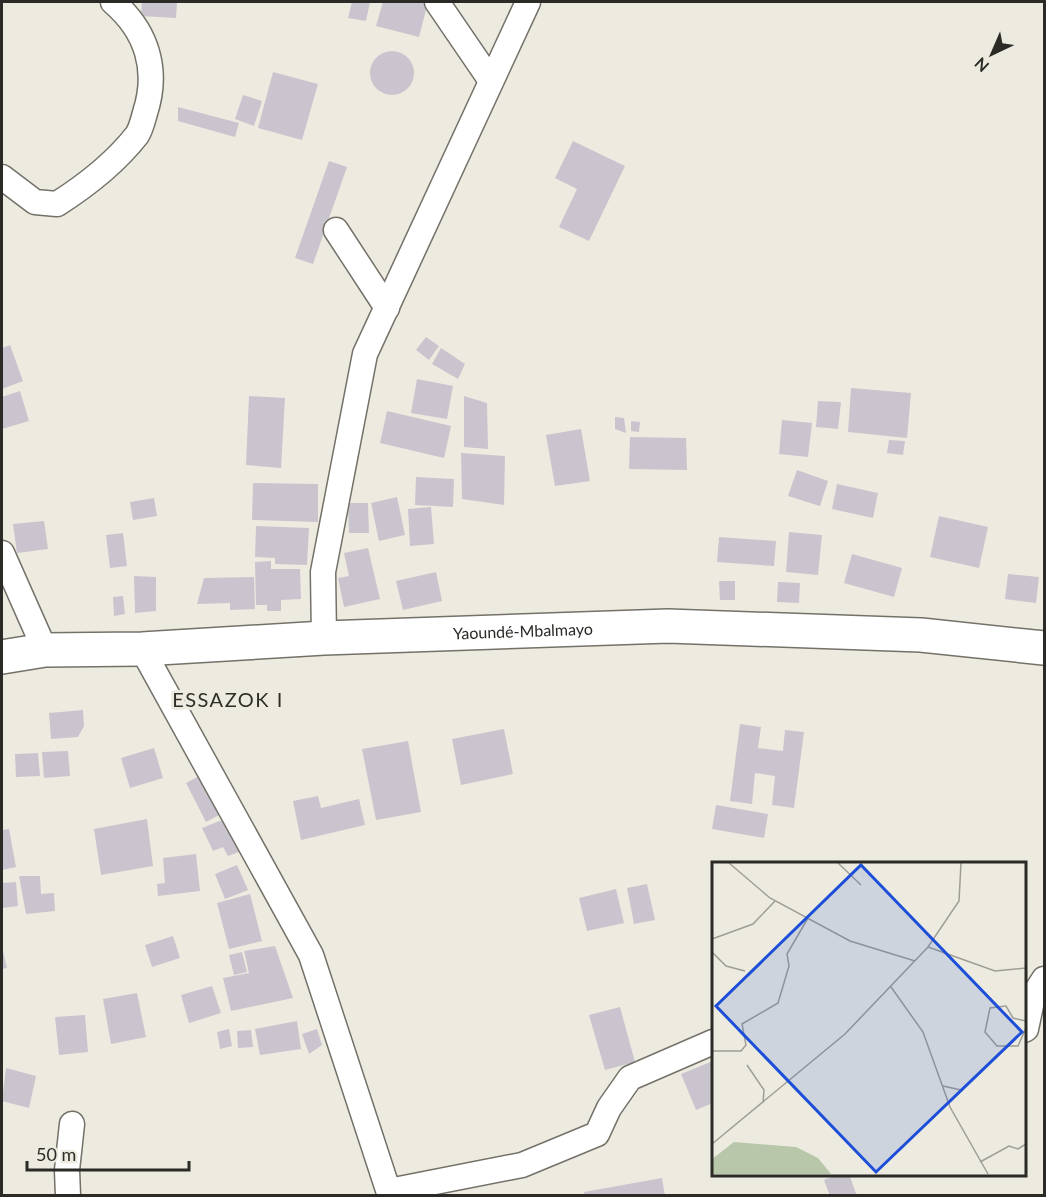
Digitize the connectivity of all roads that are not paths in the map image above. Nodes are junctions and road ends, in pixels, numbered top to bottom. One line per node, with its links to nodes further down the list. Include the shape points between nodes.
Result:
1 (113, 2): 5 (street, via 131,17 150,62 149,99 138,133 91,182 57,204 34,202)
2 (437, 2): 4 (street)
3 (528, 2): 4 (street)
4 (491, 81): 7 (street)
5 (2, 177)
6 (336, 230): 7 (street)
7 (387, 308): 9 (street, via 365,354 323,572)
8 (2, 553): 12 (street)
9 (324, 638): 10 (highway, Yaoundé-Mbalmayo, via 668,626 921,635); 11 (highway, Yaoundé-Mbalmayo)
10 (1044, 648)
11 (142, 649): 12 (highway, Yaoundé-Mbalmayo); 18 (street, via 311,955)
12 (45, 650): 13 (highway, Yaoundé-Mbalmayo)
13 (2, 657)
14 (1044, 979): 15 (street, via 1033,996)
15 (1025, 1029)
16 (712, 1042): 18 (street, via 630,1078 597,1134 522,1165)
17 (72, 1124): 19 (street)
18 (389, 1193)
19 (68, 1196)

